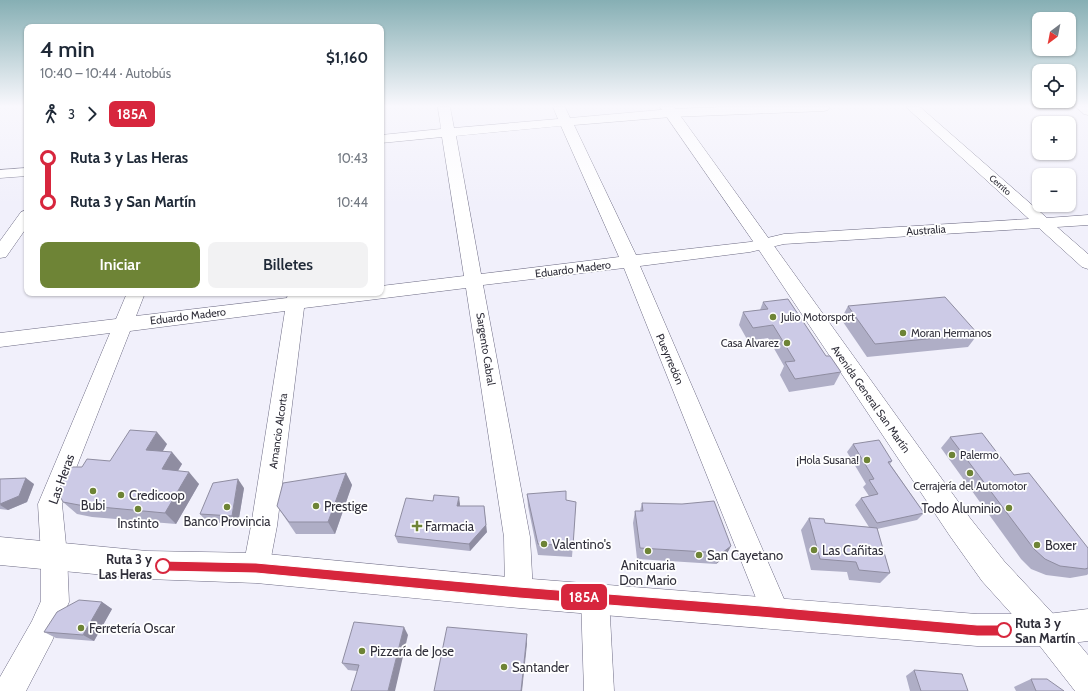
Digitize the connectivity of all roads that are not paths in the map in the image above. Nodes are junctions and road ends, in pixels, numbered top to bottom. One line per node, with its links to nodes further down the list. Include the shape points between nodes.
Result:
1 (449, 139): 14 (street, Sargento Cabral)
2 (574, 139): 12 (street, Pueyrredón)
3 (690, 139): 10 (main road, Avenida General San Martín)
4 (948, 139): 9 (street, Cerrito)
5 (24, 172): 6 (street)
6 (0, 174)
7 (24, 219): 11 (street)
8 (1088, 220): 9 (street, Australia)
9 (1043, 223): 10 (street, Australia, via 784,239); 13 (street, Cerrito)
10 (764, 244): 12 (street, Eduardo Madero); 28 (main road, Avenida General San Martín, via 960,527 993,571)
11 (0, 253)
12 (630, 262): 14 (street, Eduardo Madero); 26 (street, Pueyrredón)
13 (1088, 262)
14 (475, 281): 15 (street, Eduardo Madero); 24 (street, Sargento Cabral, via 517,537)
15 (384, 292)
16 (135, 296): 19 (street, Las Heras)
17 (328, 296): 18 (street, Eduardo Madero)
18 (296, 298): 19 (street, Eduardo Madero); 23 (street, Amancio Alcorta)
19 (123, 325): 20 (street, Eduardo Madero); 22 (street, Las Heras, via 50,504)
20 (0, 340)
21 (0, 551): 22 (main road)
22 (54, 555): 23 (main road, via 147,565); 30 (street, Las Heras, via 55,602)
23 (256, 568): 24 (main road)
24 (519, 593): 25 (main road)
25 (595, 598): 26 (main road); 31 (street)
26 (776, 613): 28 (main road, via 977,630)
27 (1088, 625): 28 (main road)
28 (1047, 630): 29 (main road, Avenida General San Martín)
29 (1088, 681)
30 (9, 691)
31 (599, 691)

